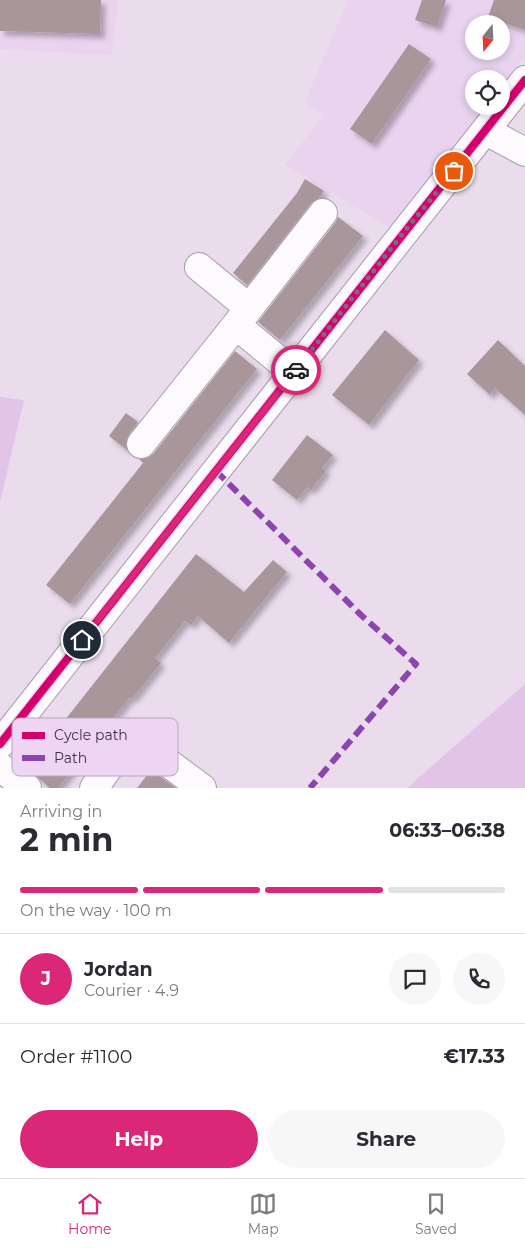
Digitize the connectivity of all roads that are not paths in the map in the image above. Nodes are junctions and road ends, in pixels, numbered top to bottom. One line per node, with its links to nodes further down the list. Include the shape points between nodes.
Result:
1 (525, 80): 2 (street)
2 (486, 131): 3 (street); 7 (street)
3 (525, 152)
4 (323, 213): 6 (street)
5 (199, 267): 6 (street)
6 (243, 317): 7 (street); 8 (street)
7 (294, 373): 9 (street)
8 (141, 444)
9 (21, 718)
10 (12, 729): 11 (street)
11 (0, 744)
12 (0, 767): 15 (street)
13 (178, 770): 17 (street)
14 (103, 776): 16 (street)
15 (27, 788)
16 (94, 788)
17 (202, 788)

